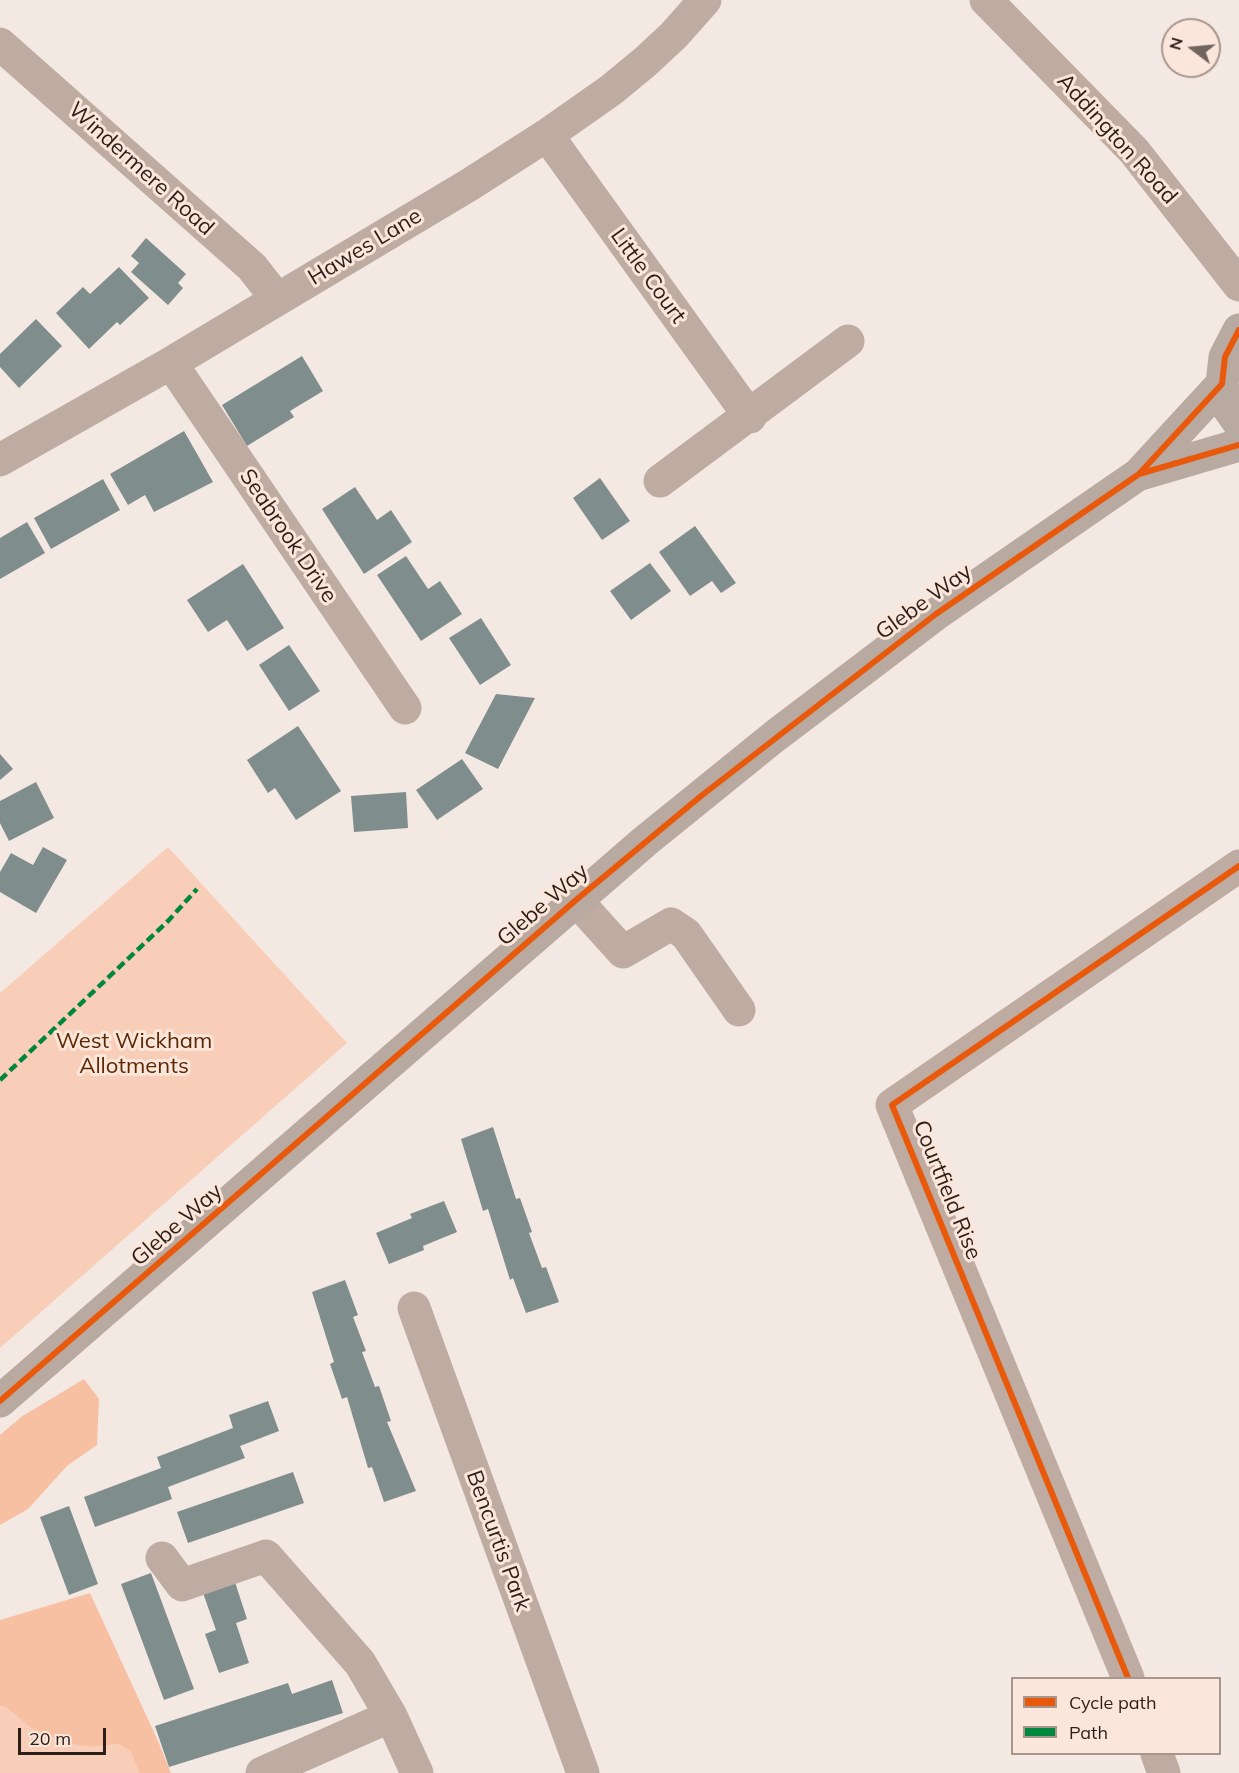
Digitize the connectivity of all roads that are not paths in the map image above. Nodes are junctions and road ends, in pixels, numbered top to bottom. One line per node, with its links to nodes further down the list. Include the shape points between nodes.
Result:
1 (705, 0): 4 (street, Hawes Lane, via 645,62)
2 (986, 0): 5 (street, Addington Road, via 1134,151)
3 (0, 44): 6 (street, Windermere Road, via 252,267)
4 (547, 135): 6 (street, Hawes Lane); 11 (street, Little Court)
5 (1239, 285)
6 (277, 299): 9 (street, Hawes Lane)
7 (1239, 330): 10 (highway, via 1225,357)
8 (848, 340): 11 (street)
9 (171, 363): 14 (street, Hawes Lane); 17 (street, Seabrook Drive)
10 (1222, 384): 12 (highway, via 1227,406); 15 (highway, Glebe Way)
11 (750, 417): 16 (street)
12 (1239, 423)
13 (1239, 445): 15 (highway, Glebe Way)
14 (0, 460)
15 (1139, 474): 19 (highway, Glebe Way, via 854,675)
16 (660, 482)
17 (405, 708)
18 (1239, 866): 24 (street, Courtfield Rise, via 892,1105)
19 (576, 900): 20 (street, via 623,952 671,924 686,934); 22 (highway, Glebe Way)
20 (739, 1010)
21 (414, 1308): 29 (street, Bencurtis Park)
22 (0, 1401)
23 (162, 1558): 25 (street, via 182,1586 266,1556 360,1663)
24 (1128, 1677)
25 (391, 1716): 27 (street); 28 (street)
26 (1158, 1755): 30 (street)
27 (262, 1773)
28 (417, 1773)
29 (583, 1773)
30 (1164, 1773)

